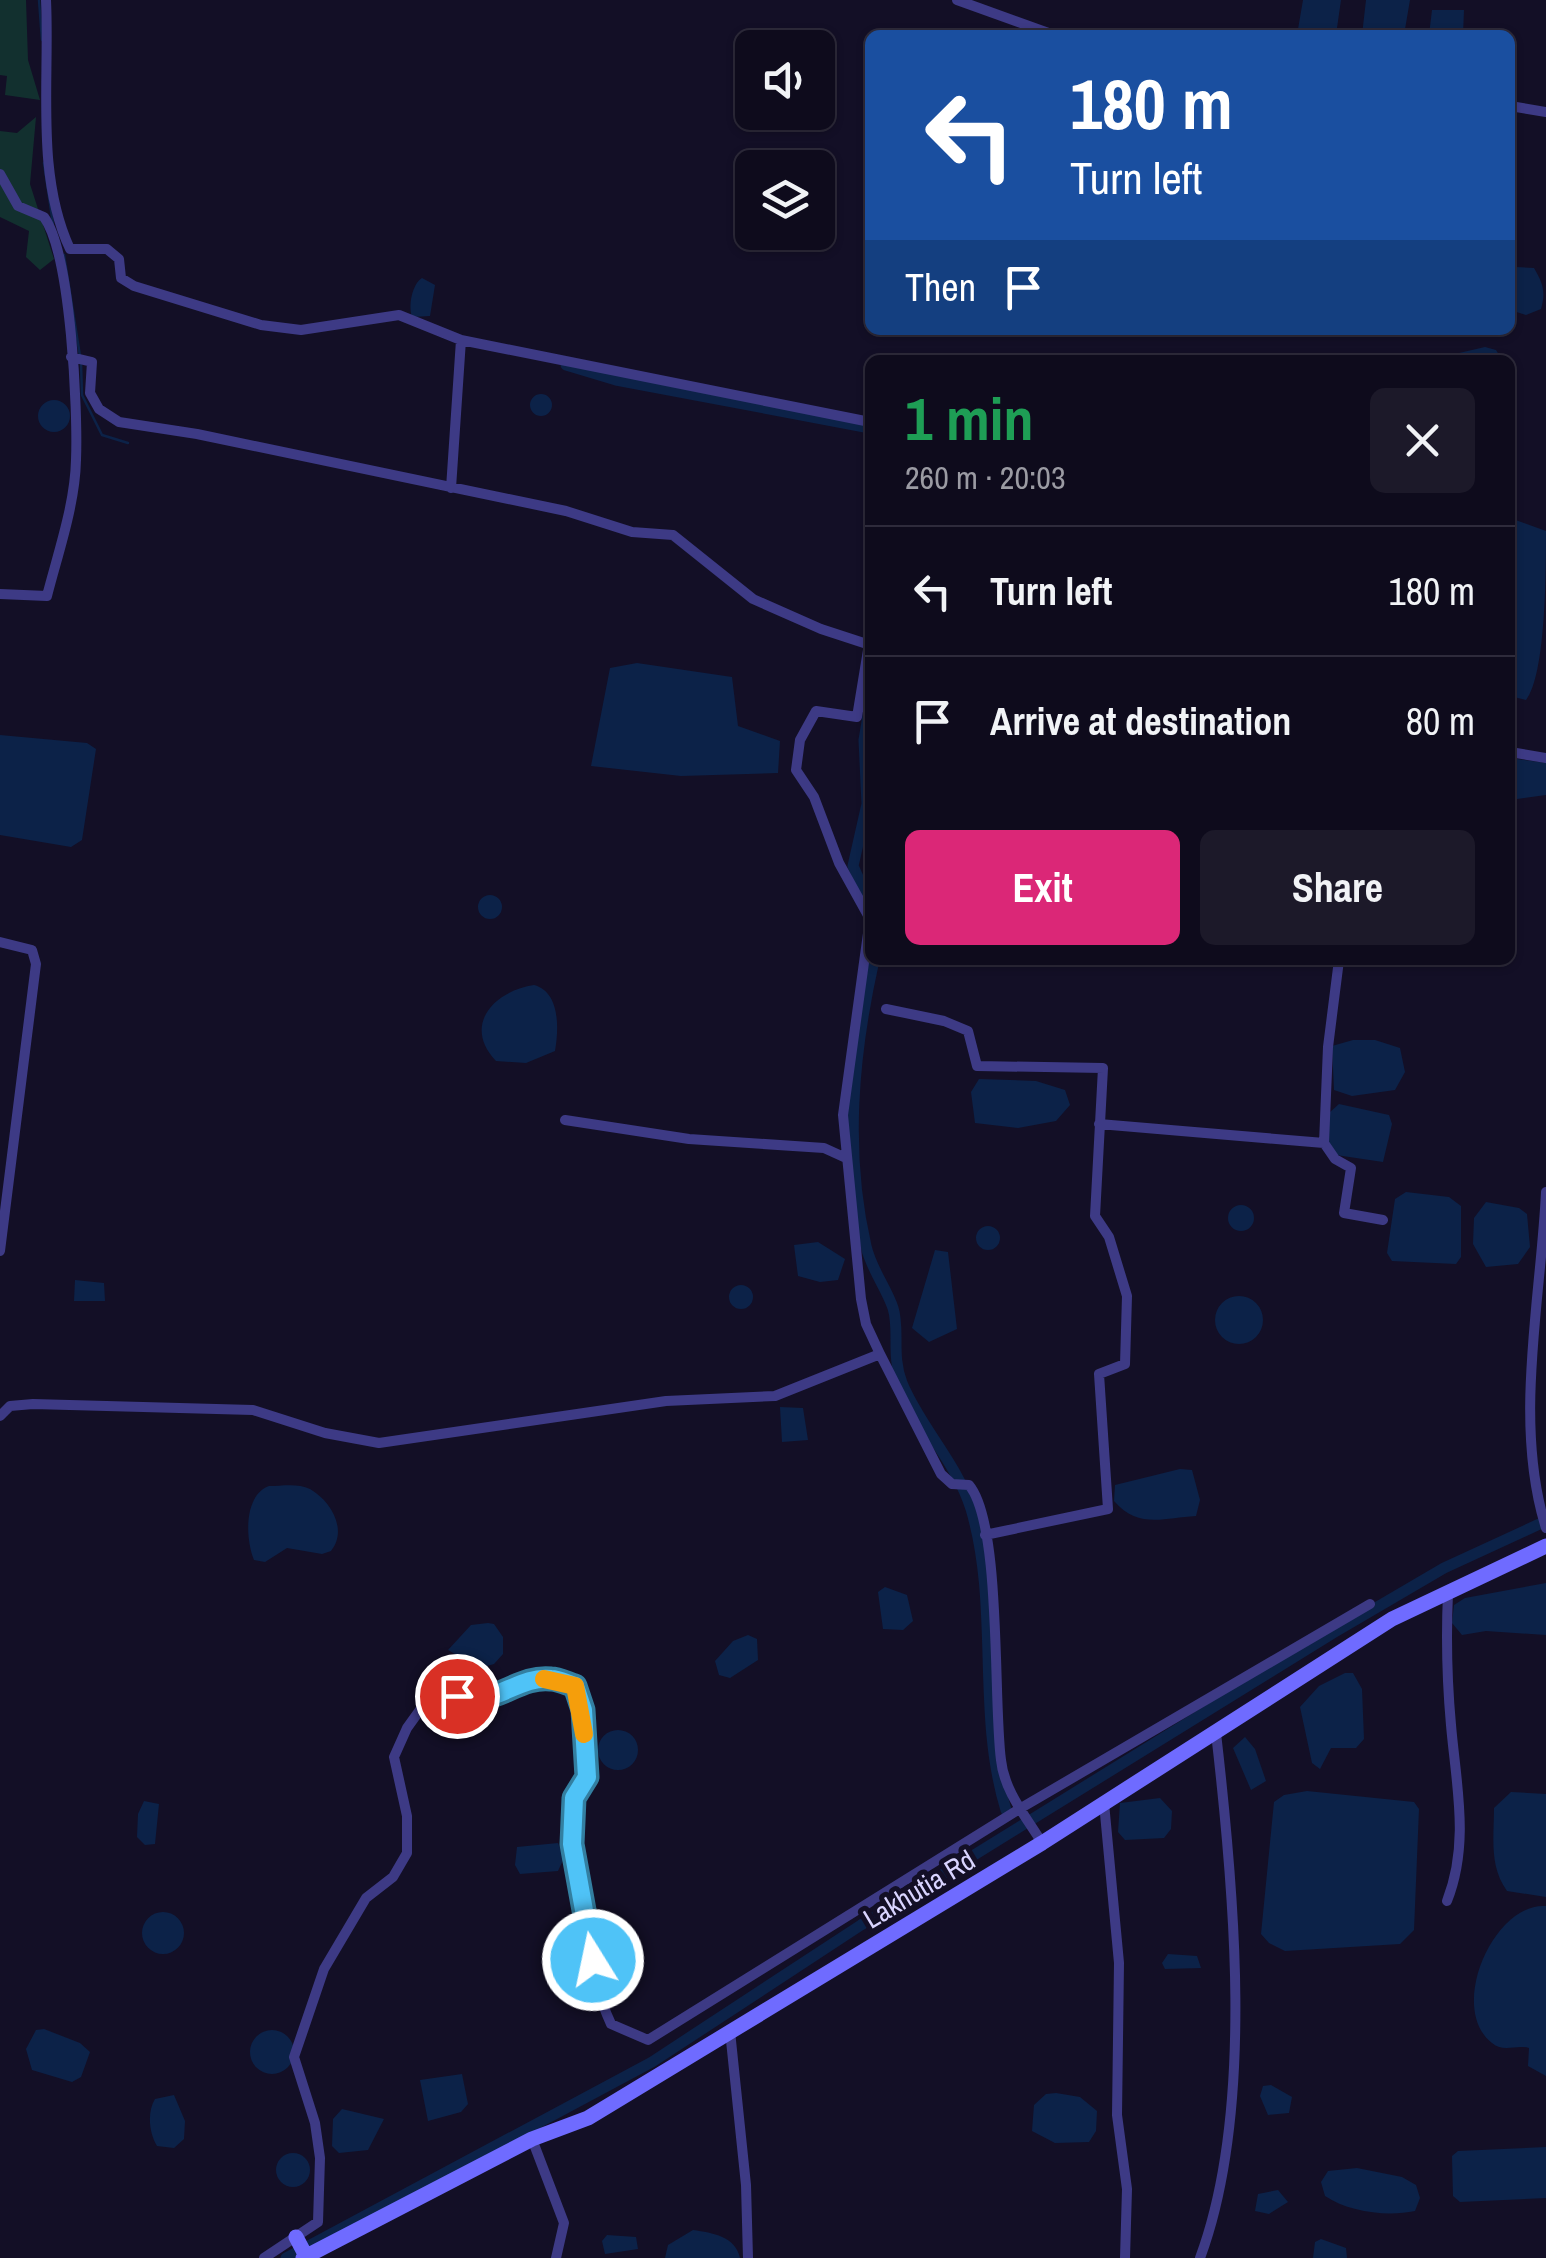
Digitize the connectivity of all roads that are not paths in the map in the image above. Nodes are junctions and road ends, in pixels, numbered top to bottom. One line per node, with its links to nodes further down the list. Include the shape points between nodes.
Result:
1 (46, 0): 7 (street, via 53,200 70,249 107,249 119,260 121,278 134,286 260,324 301,330 399,315)
2 (957, 0): 3 (street)
3 (1040, 30)
4 (1515, 107): 5 (street)
5 (1546, 112)
6 (0, 174): 8 (street, via 18,206 49,224)
7 (461, 340): 9 (street); 10 (street)
8 (71, 358): 10 (street, via 88,358 90,393 118,422); 11 (street, via 76,463 46,596)
9 (865, 421)
10 (451, 488): 12 (street, via 632,532 674,535 753,599)
11 (0, 594)
12 (865, 643)
13 (865, 672): 16 (street, via 857,717 816,710 800,740 796,770)
14 (1515, 753): 15 (street)
15 (1546, 758)
16 (865, 910)
17 (0, 942): 27 (street, via 32,950 36,964)
18 (865, 955): 24 (street, via 843,1115)
19 (1339, 965): 23 (street)
20 (886, 1010): 22 (street, via 968,1031 976,1066 1103,1068)
21 (565, 1120): 24 (street, via 824,1148)
22 (1100, 1124): 23 (street); 31 (street, via 1095,1216 1109,1237 1127,1296 1125,1364 1099,1374 1108,1509)
23 (1324, 1143): 26 (street, via 1351,1168 1344,1212)
24 (846, 1158): 28 (street, via 861,1299)
25 (1546, 1192): 30 (street, via 1532,1419)
26 (1382, 1220)
27 (0, 1251)
28 (880, 1354): 29 (street, via 775,1396 666,1401 378,1443 253,1410 196,1405 33,1404 10,1406); 31 (street, via 941,1474 952,1484 969,1485 980,1498)
29 (0, 1416)
30 (1546, 1528)
31 (984, 1535): 37 (street, via 1001,1764)
32 (1546, 1546): 33 (street, Lakhutia Rd)
33 (1448, 1592): 35 (street, Lakhutia Rd, via 1392,1619); 39 (street, via 1460,1826)
34 (1370, 1604): 37 (street)
35 (1216, 1733): 36 (street, Lakhutia Rd); 48 (street, via 1231,1893 1235,2074 1211,2227)
36 (1104, 1802): 38 (street, Lakhutia Rd); 47 (street, via 1118,1963)
37 (1021, 1808): 38 (street); 42 (street, via 648,2040 611,2024 600,1999 572,1844 574,1798 587,1777 575,1686 548,1678 473,1702 432,1697 394,1757 408,1816 407,1853 393,1876 366,1898 324,1969 300,2031 294,2057 315,2123 321,2183 318,2222)
38 (1042, 1844): 40 (street, Lakhutia Rd)
39 (1448, 1901)
40 (730, 2030): 41 (street, Lakhutia Rd, via 588,2118); 46 (street)
41 (532, 2139): 43 (street, Lakhutia Rd); 45 (street, via 564,2223)
42 (296, 2238): 43 (street, Lakhutia Rd); 44 (street)
43 (305, 2257)
44 (264, 2258)
45 (556, 2258)
46 (748, 2258)
47 (1126, 2258)
48 (1200, 2258)

